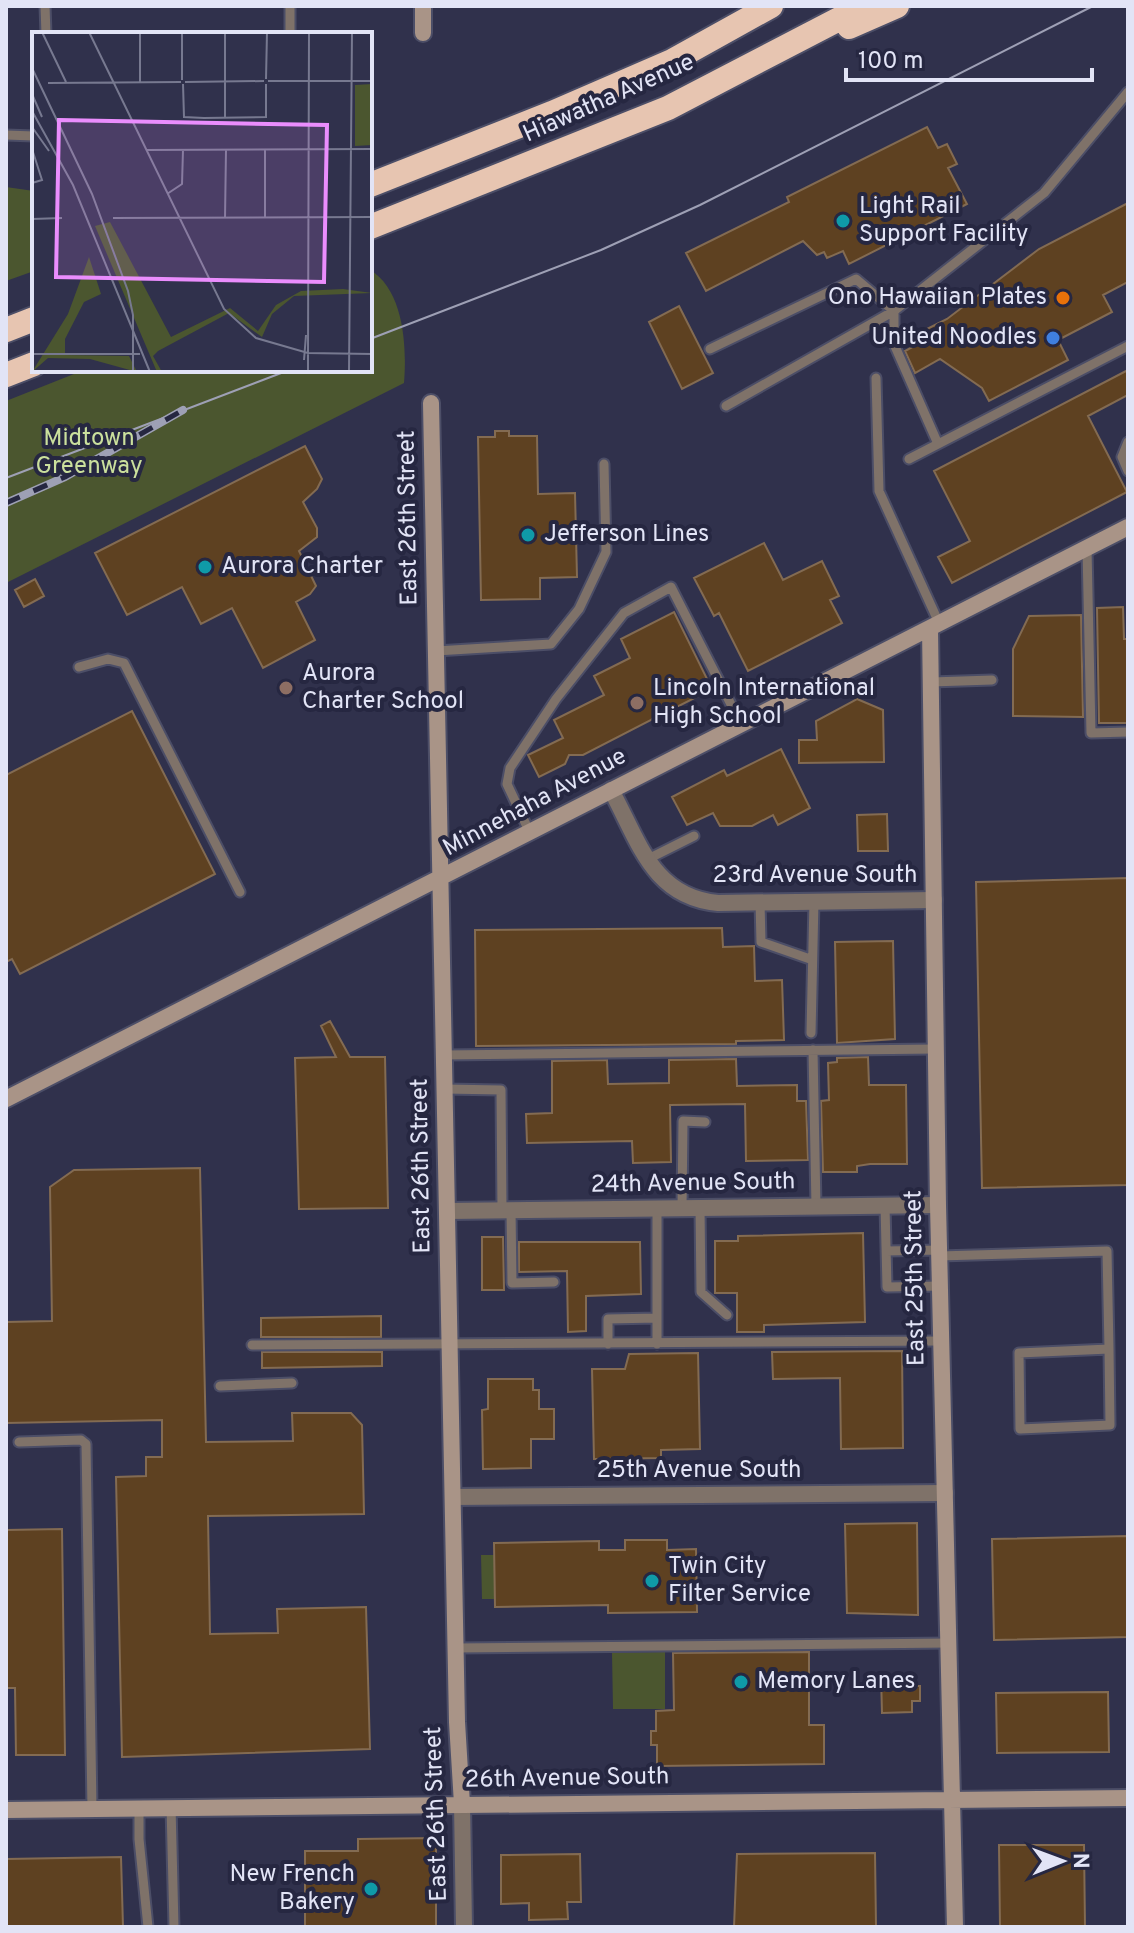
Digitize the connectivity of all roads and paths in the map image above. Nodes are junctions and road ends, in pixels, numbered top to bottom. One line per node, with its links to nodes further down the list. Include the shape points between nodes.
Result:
1 (45, 6): 7 (lane)
2 (290, 6): 8 (lane)
3 (423, 6): 9 (street)
4 (771, 6): 14 (highway, Hiawatha Avenue, via 672,61)
5 (864, 6): 11 (highway, Hiawatha Avenue)
6 (897, 6): 11 (highway)
7 (46, 32)
8 (290, 32)
9 (423, 33)
10 (1128, 92): 16 (lane, via 1044,193)
11 (668, 108): 15 (highway, Hiawatha Avenue)
12 (6, 135): 13 (lane)
13 (32, 136)
14 (372, 184)
15 (372, 226)
16 (894, 311): 20 (lane, via 856,279); 25 (lane); 27 (lane, via 894,344)
17 (32, 320): 18 (highway)
18 (6, 330)
19 (1128, 346): 27 (lane)
20 (710, 349)
21 (32, 365): 22 (highway)
22 (6, 375)
23 (876, 378): 33 (lane, via 879,491)
24 (431, 403): 34 (street, East 26th Street)
25 (726, 406)
26 (1128, 442): 30 (lane, via 1122,457)
27 (938, 444): 28 (lane)
28 (909, 459)
29 (604, 464): 34 (lane, via 606,552 579,609 551,644)
30 (1128, 471)
31 (1128, 527): 32 (street, Minnehaha Avenue)
32 (1087, 549): 33 (street, Minnehaha Avenue); 39 (lane, via 1091,733)
33 (934, 625): 37 (street, East 25th Street); 38 (street, Minnehaha Avenue)
34 (436, 651): 44 (street, East 26th Street)
35 (79, 667): 45 (lane, via 108,659 124,663)
36 (992, 680): 37 (lane)
37 (931, 682): 46 (street, East 25th Street)
38 (741, 724): 40 (street, Minnehaha Avenue); 41 (lane, via 671,587 624,613 510,768 507,784)
39 (1128, 732)
40 (611, 790): 41 (street, Minnehaha Avenue); 43 (street, 23rd Avenue South)
41 (530, 833): 44 (street, Minnehaha Avenue)
42 (694, 836): 43 (lane)
43 (648, 859): 48 (street, 23rd Avenue South, via 671,889 689,898)
44 (442, 879): 53 (street, East 26th Street); 55 (street, Minnehaha Avenue)
45 (240, 892)
46 (934, 900): 47 (street, 23rd Avenue South); 51 (street, East 25th Street)
47 (814, 901): 48 (street, 23rd Avenue South); 49 (lane, via 815,945)
48 (760, 902): 49 (lane, via 761,942)
49 (810, 959): 50 (lane)
50 (811, 1033)
51 (935, 1049): 52 (lane); 57 (street, East 25th Street)
52 (813, 1050): 53 (lane); 59 (lane)
53 (444, 1055): 54 (street, East 26th Street)
54 (445, 1089): 63 (lane, via 501,1090); 64 (street, East 26th Street)
55 (6, 1099)
56 (705, 1122): 61 (lane, via 683,1121)
57 (938, 1205): 58 (street, 24th Avenue South); 66 (street, East 25th Street)
58 (885, 1206): 59 (street, 24th Avenue South); 65 (lane)
59 (816, 1207): 62 (street, 24th Avenue South)
60 (657, 1208): 61 (street, 24th Avenue South); 63 (street, 24th Avenue South); 70 (lane)
61 (682, 1208): 62 (street, 24th Avenue South)
62 (700, 1208): 69 (lane, via 701,1292)
63 (506, 1210): 64 (street, 24th Avenue South); 67 (lane, via 512,1283)
64 (448, 1211): 75 (street, East 26th Street)
65 (886, 1251): 66 (lane); 68 (lane, via 887,1287)
66 (939, 1253): 68 (street, East 25th Street); 76 (lane, via 1107,1251)
67 (554, 1282)
68 (940, 1286): 71 (street, East 25th Street)
69 (727, 1315)
70 (657, 1318): 72 (lane, via 608,1319); 73 (lane)
71 (941, 1341): 73 (lane); 80 (street, East 25th Street)
72 (608, 1344): 73 (lane); 75 (lane)
73 (657, 1344)
74 (252, 1345): 75 (lane)
75 (450, 1346): 81 (street, East 26th Street)
76 (1109, 1349): 76 (lane, via 1019,1353 1020,1429 1110,1425)
77 (292, 1383): 78 (lane)
78 (220, 1386)
79 (19, 1442): 89 (lane, via 86,1444)
80 (945, 1493): 81 (street, 25th Avenue South); 82 (street, East 25th Street)
81 (453, 1497): 83 (street, East 26th Street)
82 (949, 1643): 83 (lane); 85 (street, East 25th Street)
83 (456, 1648): 86 (street, East 26th Street)
84 (1128, 1798): 85 (street, 26th Avenue South)
85 (952, 1799): 86 (street, 26th Avenue South); 94 (street, East 25th Street)
86 (462, 1804): 87 (street, 26th Avenue South); 93 (street, East 26th Street)
87 (171, 1806): 88 (street, 26th Avenue South); 92 (lane)
88 (139, 1807): 89 (street, 26th Avenue South); 91 (lane)
89 (92, 1808): 90 (street, 26th Avenue South)
90 (6, 1810)
91 (148, 1927)
92 (174, 1927)
93 (464, 1927)
94 (955, 1927)

